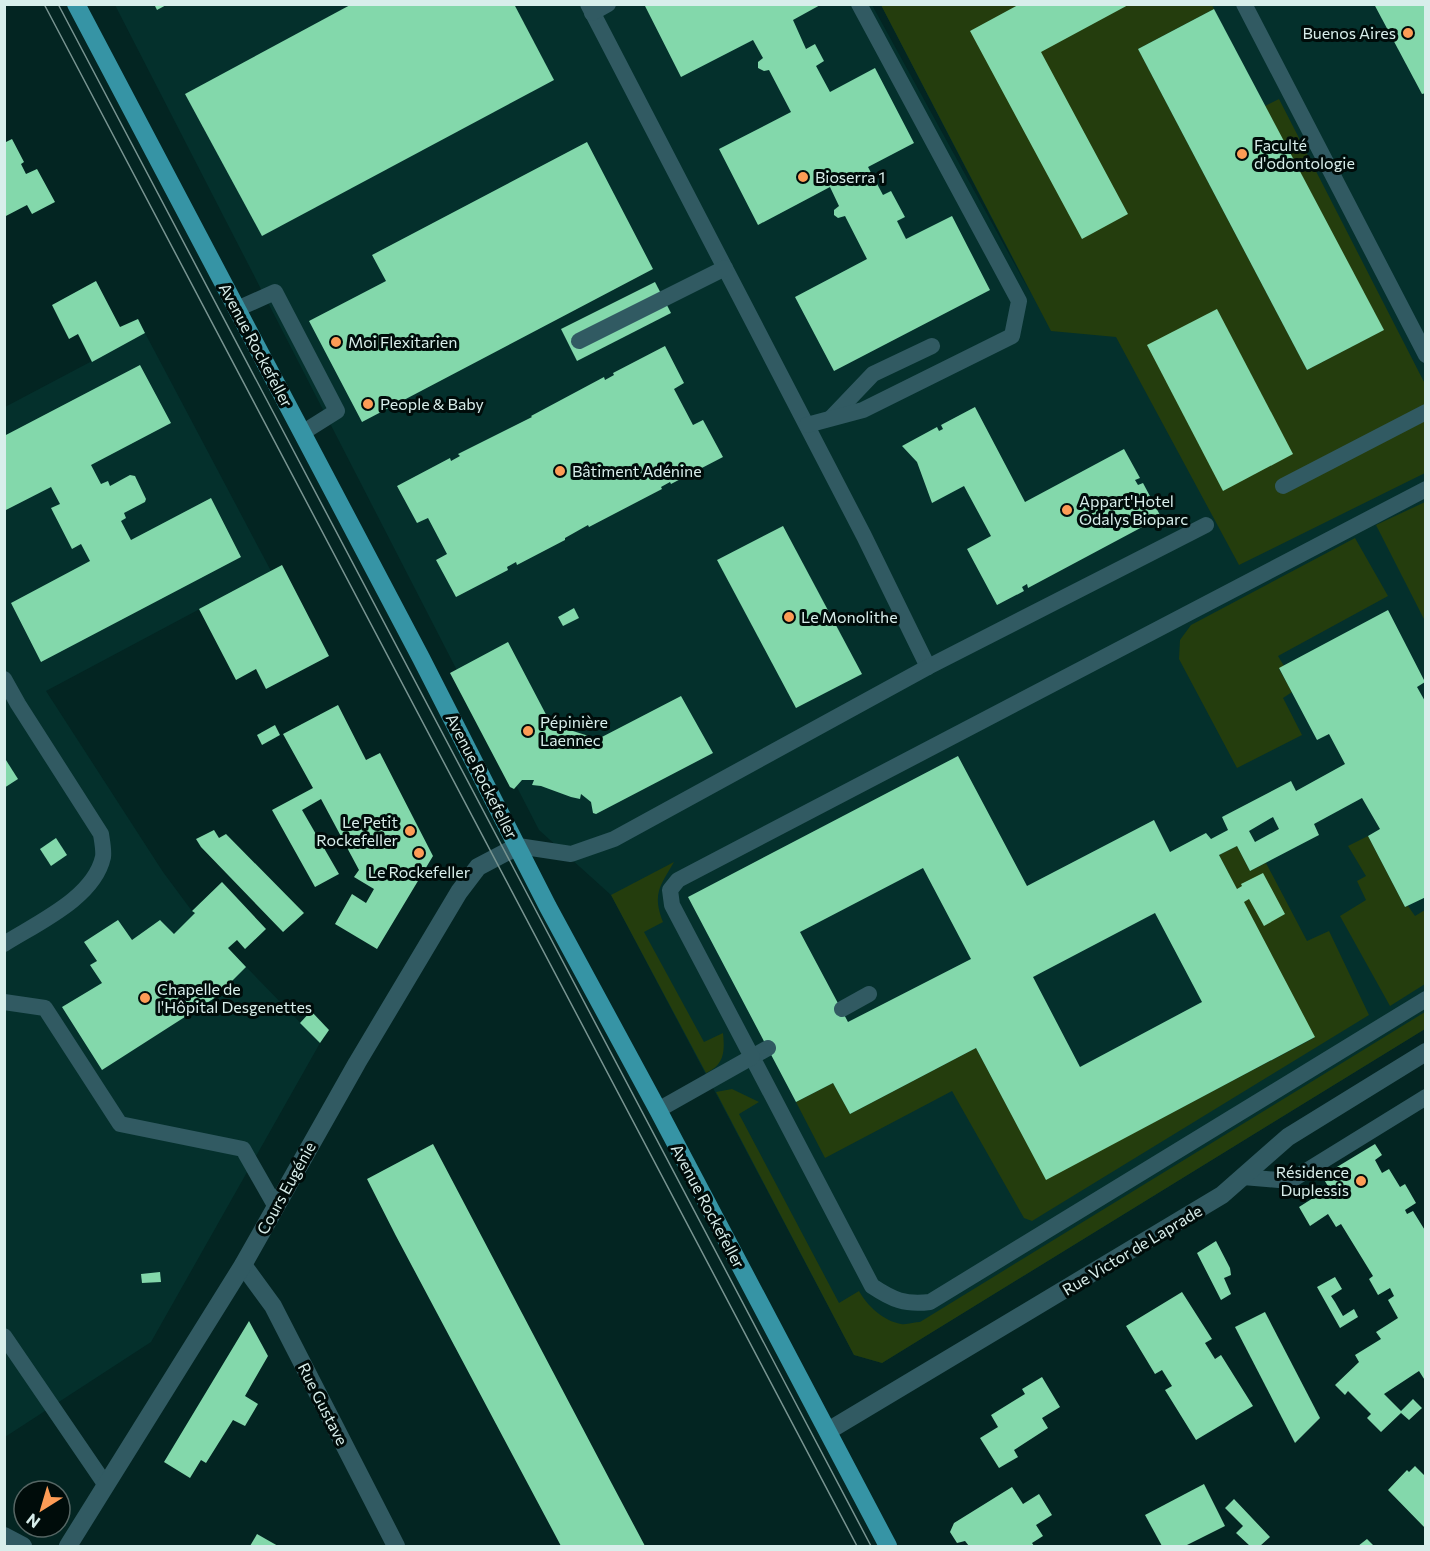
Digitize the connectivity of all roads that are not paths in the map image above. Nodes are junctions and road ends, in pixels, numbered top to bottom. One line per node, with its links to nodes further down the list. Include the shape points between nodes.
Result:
1 (76, 4): 7 (main road, Avenue Rockefeller)
2 (608, 4): 5 (lane)
3 (859, 4): 12 (lane, via 1018,301 1012,336 863,410)
4 (1244, 4): 10 (lane)
5 (590, 9): 6 (lane)
6 (725, 268): 8 (lane); 13 (lane)
7 (237, 309): 14 (main road, Avenue Rockefeller); 14 (lane, via 275,292 337,411)
8 (579, 341)
9 (932, 346): 12 (lane, via 873,374)
10 (1425, 355)
11 (1425, 412): 15 (lane)
12 (830, 419): 13 (lane)
13 (807, 425): 18 (lane)
14 (302, 433): 20 (main road, Avenue Rockefeller)
15 (1283, 486)
16 (1425, 489): 28 (lane, via 678,880 670,890 672,905)
17 (1206, 525): 18 (lane)
18 (928, 667): 20 (lane, via 614,839 571,854)
19 (4, 679): 21 (lane, via 101,834 104,856 94,879 72,902)
20 (518, 846): 30 (main road, Avenue Rockefeller); 32 (street, Cours Eugénie, via 478,867 459,892)
21 (4, 944)
22 (869, 994): 25 (lane)
23 (1425, 999): 28 (lane, via 930,1302 912,1304 890,1298 872,1286)
24 (4, 1002): 32 (lane, via 45,1008 120,1124 243,1149)
25 (842, 1009)
26 (768, 1048): 28 (lane)
27 (1425, 1052): 31 (street, Rue Victor de Laprade, via 1288,1137)
28 (752, 1057): 30 (lane)
29 (1425, 1097): 31 (lane, via 1290,1181)
30 (657, 1110): 35 (main road, Avenue Rockefeller)
31 (1243, 1177): 35 (street, Rue Victor de Laprade, via 1222,1195)
32 (276, 1207): 33 (street, Cours Eugénie)
33 (243, 1265): 36 (street, Cours Eugénie); 40 (street, Rue Gustave, via 273,1306)
34 (4, 1336): 36 (lane)
35 (828, 1431): 41 (main road, Avenue Rockefeller)
36 (105, 1484): 39 (street, Cours Eugénie)
37 (4, 1536): 38 (street)
38 (23, 1546)
39 (68, 1546)
40 (396, 1546)
41 (888, 1546)

